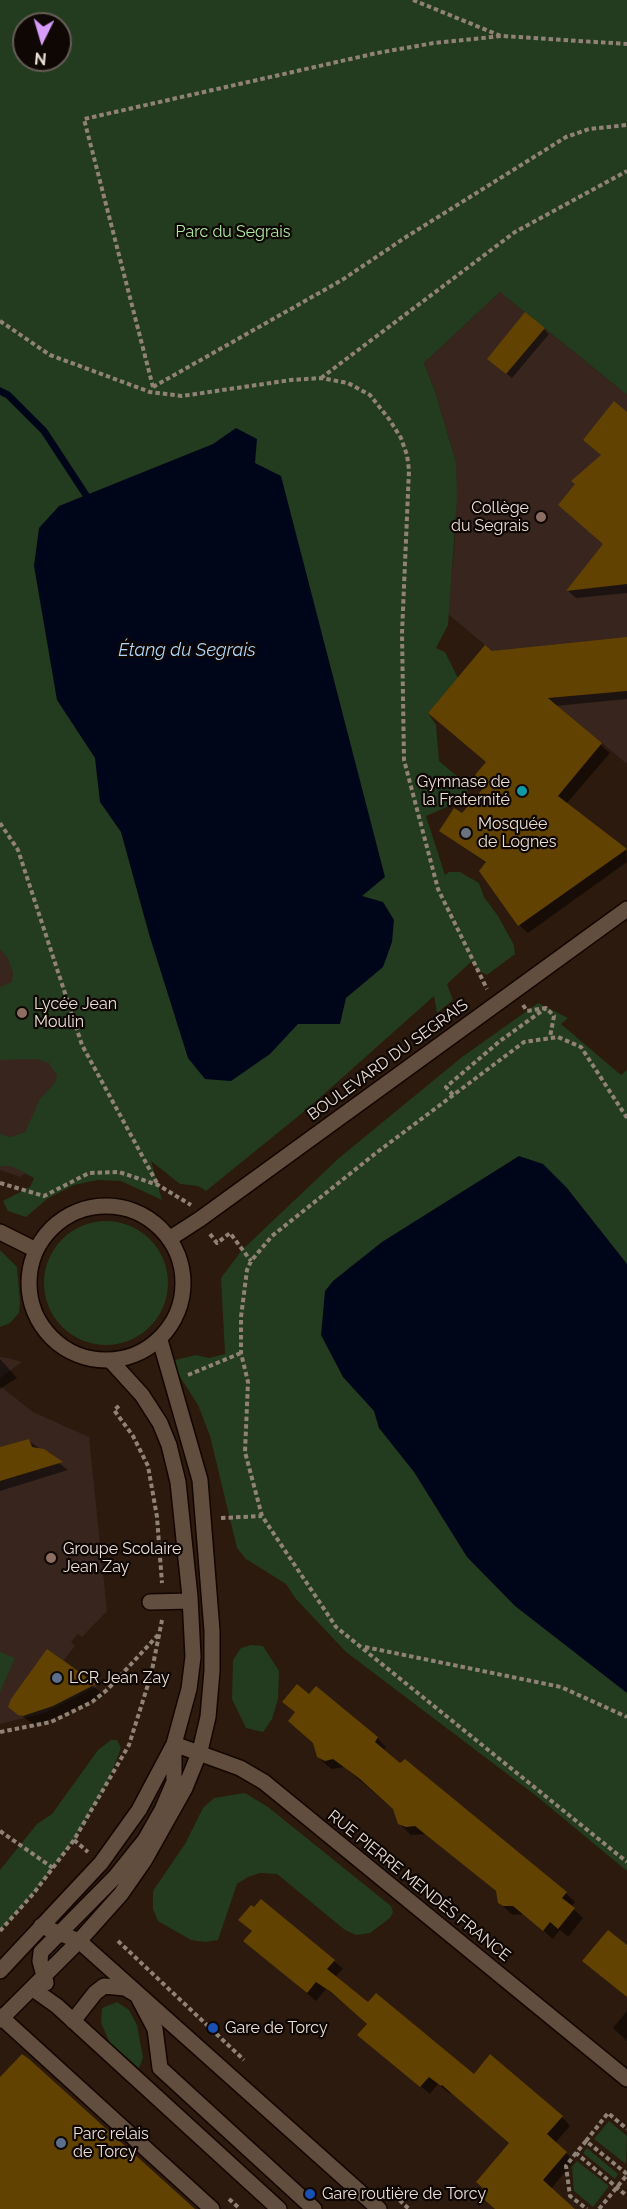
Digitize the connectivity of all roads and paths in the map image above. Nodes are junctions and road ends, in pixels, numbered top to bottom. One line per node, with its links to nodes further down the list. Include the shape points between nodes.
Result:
1 (413, 0): 2 (path)
2 (502, 36): 3 (path); 8 (path, via 377,53 84,119)
3 (627, 44)
4 (627, 125): 8 (path, via 589,129 566,137 342,280)
5 (627, 171): 7 (path, via 515,232)
6 (0, 321): 9 (path, via 50,355)
7 (321, 378): 9 (path, via 182,396); 12 (path, via 348,383 370,395 389,419 407,455 402,633 404,760 438,889)
8 (153, 387): 9 (path)
9 (150, 392)
10 (0, 823): 19 (path, via 18,850 82,1045)
11 (627, 909): 23 (street, BOULEVARD DU SEGRAIS)
12 (487, 990)
13 (522, 1003): 14 (path, via 527,1011)
14 (546, 1008): 15 (path, via 554,1016); 16 (path, via 446,1087)
15 (550, 1037): 16 (path, via 524,1042); 17 (path, via 581,1047)
16 (453, 1095): 25 (path, via 303,1210 272,1236)
17 (627, 1118)
18 (0, 1183): 19 (path, via 44,1196 89,1173 119,1172)
19 (158, 1185): 20 (path)
20 (193, 1206)
21 (206, 1229): 25 (path, via 217,1243 230,1233)
22 (0, 1232): 24 (street)
23 (169, 1239): 24 (street, via 150,1220 126,1209 99,1206 73,1213 51,1228); 26 (street, via 181,1263 183,1291 176,1317)
24 (36, 1250): 28 (street, via 28,1281 34,1313 52,1340 79,1357)
25 (251, 1261): 27 (path, via 242,1298)
26 (160, 1340): 28 (street, via 137,1354); 32 (street, via 194,1456)
27 (241, 1353): 29 (path); 31 (path, via 248,1382 245,1452)
28 (111, 1361): 33 (street, via 142,1395 169,1445 184,1526)
29 (192, 1372)
30 (119, 1406): 34 (path, via 114,1410 148,1466 157,1517)
31 (262, 1516): 32 (path); 36 (path, via 336,1627)
32 (204, 1520): 40 (street, via 212,1671)
33 (190, 1601): 34 (street); 39 (street, via 193,1657)
34 (156, 1602): 35 (path)
35 (161, 1632): 38 (path, via 92,1702 51,1722); 43 (path, via 129,1745 75,1840)
36 (362, 1646): 37 (path, via 561,1687); 42 (path)
37 (627, 1717)
38 (0, 1732)
39 (174, 1743): 40 (street, RUE PIERRE MENDÈS FRANCE); 44 (street, via 117,1843); 46 (street, via 174,1782 145,1840)
40 (200, 1751): 47 (street, via 158,1840 121,1894); 55 (street, RUE PIERRE MENDÈS FRANCE, via 264,1782)
41 (0, 1831): 43 (path)
42 (627, 1862)
43 (53, 1868): 45 (path)
44 (41, 1926): 46 (street); 49 (street)
45 (0, 1931)
46 (59, 1934): 47 (street); 50 (street, via 41,1952)
47 (79, 1941): 50 (street); 51 (street)
48 (118, 1941): 54 (path)
49 (0, 1971)
50 (38, 1983): 52 (street); 53 (street)
51 (137, 1995): 53 (street, via 125,1988 104,1986); 65 (street, via 155,2029 160,2068); 66 (street)
52 (1, 2018): 63 (street)
53 (73, 2021): 64 (street)
54 (246, 2062)
55 (627, 2079)
56 (627, 2129): 57 (path, via 608,2113)
57 (586, 2141): 58 (path); 59 (path)
58 (576, 2153): 60 (path); 68 (path, via 566,2166 570,2196)
59 (627, 2174): 60 (path)
60 (617, 2187): 62 (path); 69 (path)
61 (392, 2194): 67 (path)
62 (627, 2196)
63 (212, 2209)
64 (279, 2209)
65 (314, 2209)
66 (379, 2209)
67 (409, 2209)
68 (587, 2209)
69 (599, 2209)

